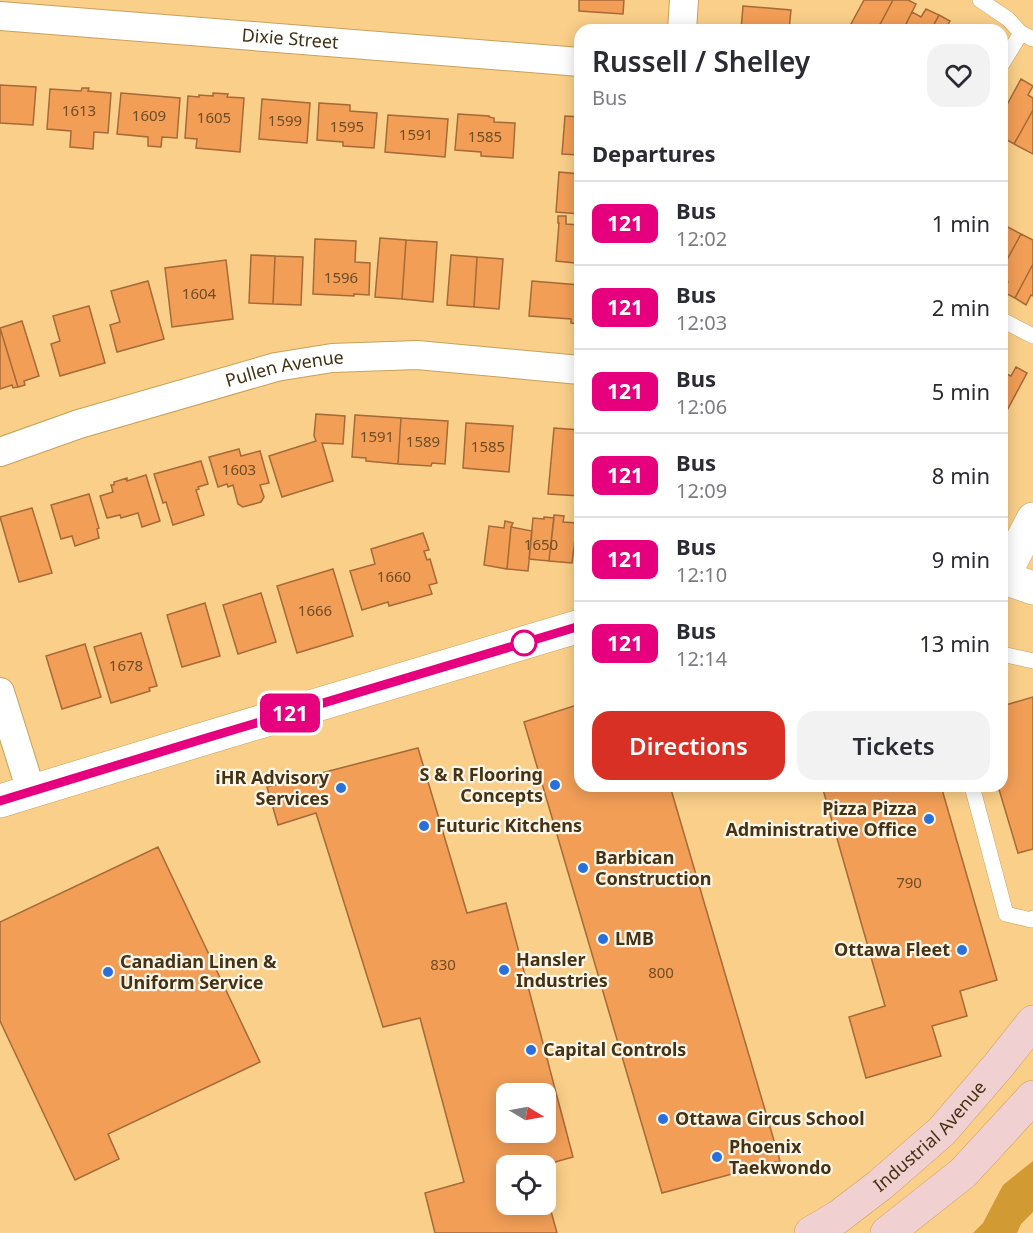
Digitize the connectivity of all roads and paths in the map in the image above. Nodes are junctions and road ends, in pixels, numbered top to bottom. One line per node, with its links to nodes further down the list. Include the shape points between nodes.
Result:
1 (684, 0): 4 (street)
2 (980, 0): 5 (lane)
3 (0, 16): 7 (street, Dixie Street)
4 (682, 24)
5 (1027, 36): 6 (lane)
6 (1008, 57)
7 (574, 62)
8 (1008, 323): 9 (lane)
9 (1033, 336)
10 (574, 369): 11 (street, Pullen Avenue, via 417,355 332,358 276,367 79,424)
11 (0, 452)
12 (1033, 519): 13 (street)
13 (1008, 566)
14 (1008, 579): 15 (street)
15 (1033, 588)
16 (574, 628): 20 (street)
17 (1008, 655): 18 (lane)
18 (1033, 661)
19 (0, 692): 20 (street)
20 (31, 791): 22 (street)
21 (974, 792): 23 (lane, via 1006,914)
22 (0, 801)
23 (1032, 924)
24 (1033, 1022): 26 (main road, Industrial Avenue, via 942,1131 880,1185)
25 (1033, 1097): 27 (main road, via 963,1173)
26 (811, 1233)
27 (887, 1233)

